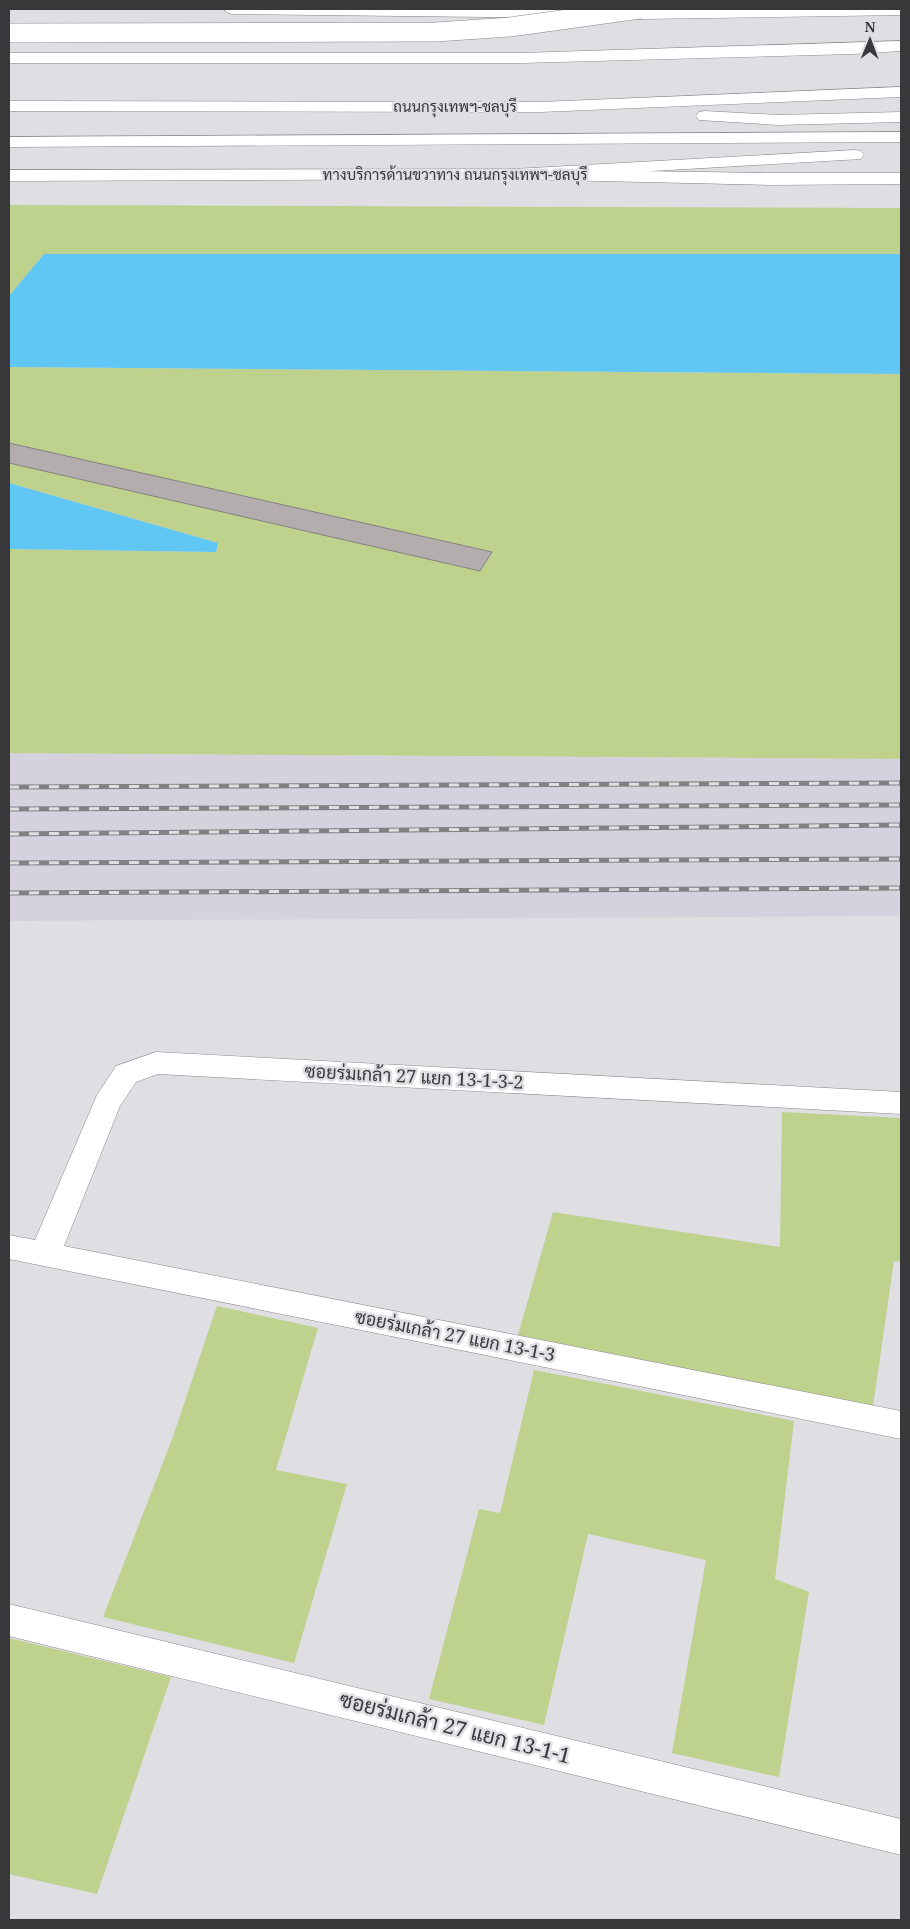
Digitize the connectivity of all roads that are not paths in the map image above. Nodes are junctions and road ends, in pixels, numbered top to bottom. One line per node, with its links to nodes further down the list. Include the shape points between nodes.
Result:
1 (232, 9): 3 (main road, via 644,14)
2 (640, 9): 4 (main road, bridge, via 510,27 436,32)
3 (901, 10)
4 (9, 33)
5 (901, 46): 6 (main road, via 521,58)
6 (9, 58)
7 (901, 92): 9 (main road, ถนนกรุงเทพฯ-ชลบุรี)
8 (9, 106): 9 (main road, ถนนกรุงเทพฯ-ชลบุรี)
9 (540, 107): 10 (main road, via 778,120)
10 (901, 117)
11 (901, 138): 12 (main road)
12 (9, 142)
13 (901, 152): 14 (main road)
14 (514, 174): 15 (main road, ทางบริการด้านขวาทาง ถนนกรุงเทพฯ-ชลบุรี); 16 (main road, ทางบริการด้านขวาทาง ถนนกรุงเทพฯ-ชลบุรี)
15 (9, 176)
16 (901, 179)
17 (901, 1103): 19 (main road, ซอยร่มเกล้า 27 แยก 13-1-3-2, via 156,1063 126,1074 107,1103)
18 (9, 1247): 19 (main road, ซอยร่มเกล้า 27 แยก 13-1-3)
19 (45, 1254): 20 (main road, ซอยร่มเกล้า 27 แยก 13-1-3)
20 (901, 1425)
21 (9, 1620): 22 (main road, ซอยร่มเกล้า 27 แยก 13-1-1)
22 (901, 1837)

